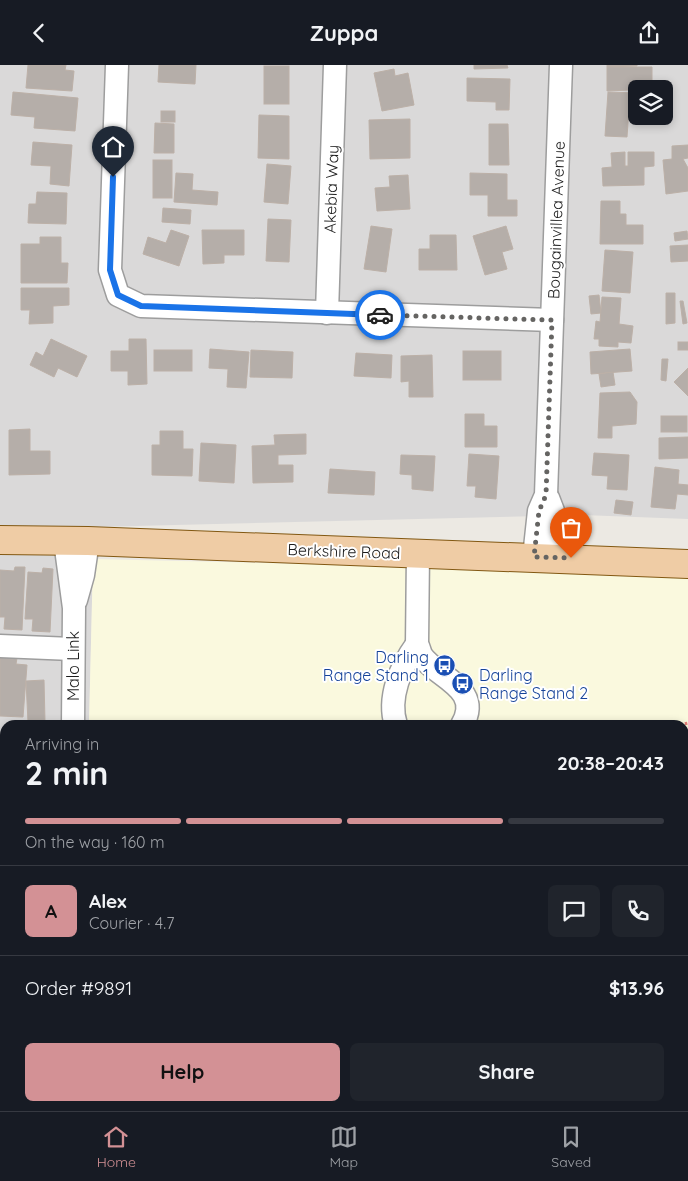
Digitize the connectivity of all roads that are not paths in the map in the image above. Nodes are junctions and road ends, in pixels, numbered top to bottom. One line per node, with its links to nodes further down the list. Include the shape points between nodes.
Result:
1 (117, 65): 4 (street, via 110,270 118,295 141,306)
2 (336, 65): 4 (street, Akebia Way)
3 (560, 65): 5 (street, Bougainvillea Avenue)
4 (328, 313): 5 (street)
5 (552, 320): 8 (street, Bougainvillea Avenue, via 546,495 539,511)
6 (0, 540): 7 (main road, Berkshire Road)
7 (77, 541): 9 (main road, Berkshire Road); 13 (street, Malo Link)
8 (543, 557): 9 (main road, Berkshire Road); 10 (main road, Berkshire Road)
9 (418, 559): 10 (street, via 680,574); 11 (street)
10 (684, 564)
11 (417, 644): 15 (street, via 408,656 394,696); 16 (street, via 421,655 459,688 467,705)
12 (0, 646): 13 (street)
13 (72, 649): 14 (street, Malo Link)
14 (73, 720)
15 (395, 720)
16 (464, 720)

